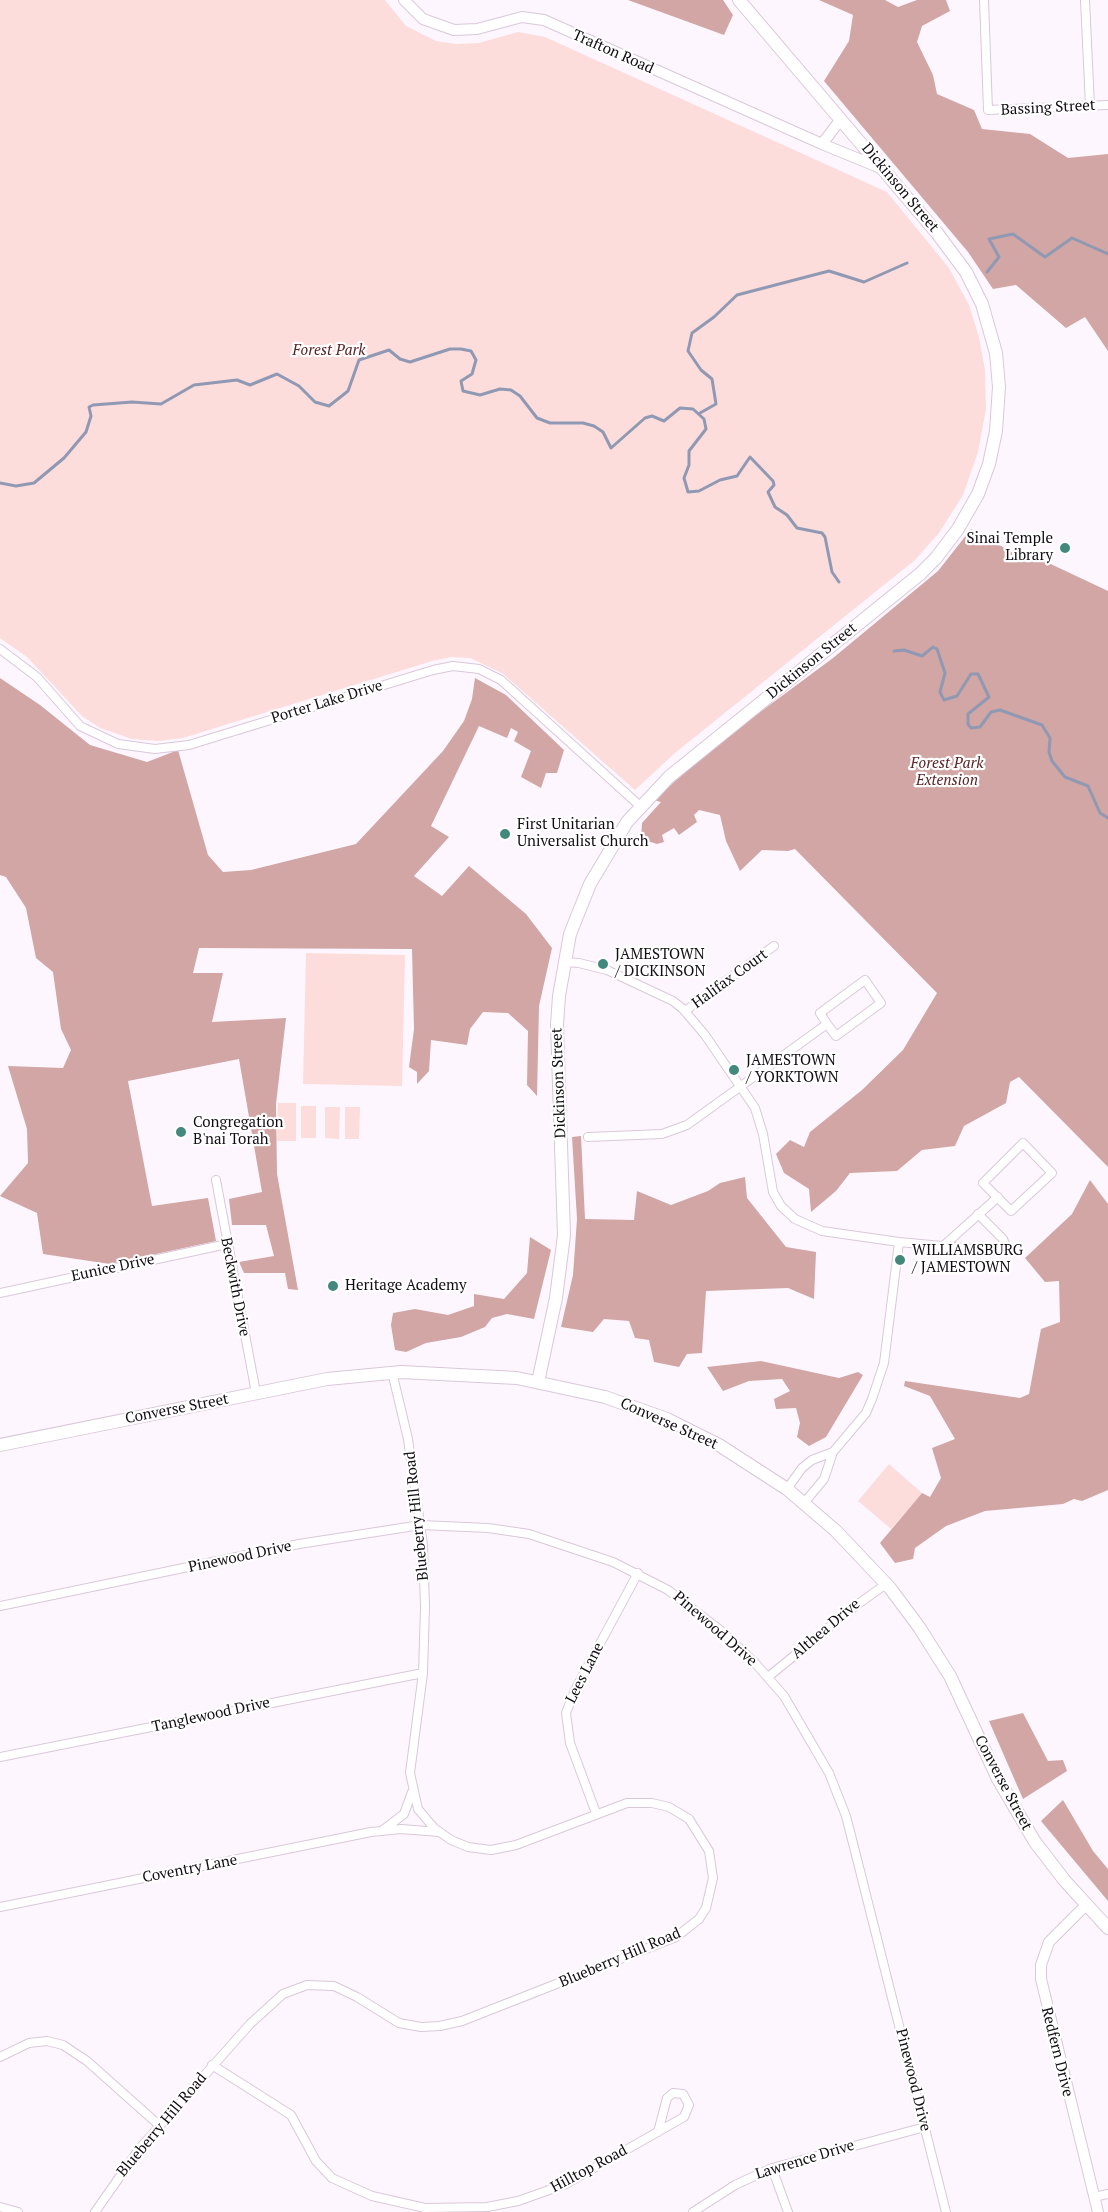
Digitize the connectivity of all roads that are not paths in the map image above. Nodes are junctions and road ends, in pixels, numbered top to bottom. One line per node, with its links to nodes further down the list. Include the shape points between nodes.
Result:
1 (404, 0): 8 (street, Trafton Road, via 428,21 454,30 477,29 522,17 544,20)
2 (739, 0): 7 (main road, Dickinson Street)
3 (984, 0): 6 (street, Bassing Street, via 988,110)
4 (1085, 0): 6 (street)
5 (1108, 105): 6 (street, Bassing Street)
6 (1090, 106)
7 (841, 119): 8 (street); 9 (main road, Dickinson Street)
8 (822, 144): 9 (street, Trafton Road)
9 (883, 169): 11 (main road, Dickinson Street, via 959,262 988,324 998,365 999,405 995,440 981,486 957,531 920,574 690,758)
10 (0, 649): 11 (street, Porter Lake Drive, via 37,677 80,726 118,744 155,749 189,745 433,670 453,666 479,669 501,680)
11 (640, 806): 13 (main road, Dickinson Street, via 590,884 573,924)
12 (774, 946): 14 (street, Halifax Court)
13 (564, 962): 14 (street, via 607,970 673,1001); 26 (main road, Dickinson Street, via 557,1025 563,1244)
14 (685, 1011): 16 (street)
15 (827, 1024): 15 (street, via 820,1013 866,980 881,1003 836,1036); 16 (street)
16 (740, 1086): 17 (street, via 672,1132); 21 (street, via 757,1115 769,1182 788,1213 822,1231)
17 (588, 1137)
18 (216, 1180): 22 (street, Beckwith Drive)
19 (998, 1197): 19 (street, via 983,1183 1023,1143 1052,1173 1011,1211); 20 (street)
20 (978, 1214): 23 (street); 23 (street, via 1006,1246 996,1251)
21 (899, 1242): 23 (street); 29 (street, via 880,1379 866,1413)
22 (227, 1244): 24 (street, Eunice Drive); 27 (street, Beckwith Drive)
23 (941, 1248)
24 (0, 1293)
25 (392, 1372): 26 (main road, Converse Street, via 471,1373); 27 (main road, Converse Street, via 340,1377); 32 (street, Blueberry Hill Road, via 408,1439)
26 (538, 1382): 30 (main road, Converse Street, via 605,1397 667,1419 719,1445)
27 (256, 1394): 28 (main road, Converse Street)
28 (0, 1445)
29 (833, 1452): 30 (street, via 802,1468); 31 (street, via 824,1479)
30 (787, 1489): 31 (main road, Converse Street)
31 (804, 1503): 34 (main road, Converse Street)
32 (421, 1525): 33 (street, Pinewood Drive, via 529,1534 594,1554); 35 (street, Pinewood Drive, via 298,1544); 36 (street, Blueberry Hill Road)
33 (638, 1573): 37 (street, Pinewood Drive, via 704,1616); 40 (street, Lees Lane, via 566,1713 570,1743)
34 (886, 1584): 37 (street, Althea Drive); 43 (main road, Converse Street, via 945,1669 1021,1821)
35 (0, 1606)
36 (423, 1673): 38 (street, Tanglewood Drive); 39 (street, Blueberry Hill Road, via 410,1760)
37 (768, 1677): 49 (street, Pinewood Drive, via 810,1738 842,1806)
38 (0, 1757)
39 (412, 1790): 41 (street, Coventry Lane, via 404,1814); 42 (street, Blueberry Hill Road, via 418,1809)
40 (596, 1813): 42 (street, Blueberry Hill Road, via 503,1848 468,1847); 47 (street, Blueberry Hill Road, via 627,1803 652,1803 676,1810 694,1824 710,1851 713,1878 706,1908 690,1927 676,1937 586,1973 440,2026 399,2023 334,1986 298,1988 264,2009)
41 (380, 1831): 42 (street, Coventry Lane); 44 (street, Coventry Lane)
42 (439, 1832)
43 (1086, 1905): 45 (main road, Converse Street); 53 (street, Redfern Drive, via 1049,1942 1041,1979)
44 (0, 1907)
45 (1108, 1928)
46 (0, 2057): 48 (street, via 29,2043 48,2041 63,2045 87,2061)
47 (212, 2066): 48 (street, Blueberry Hill Road); 50 (street, Hilltop Road, via 291,2115 316,2161 332,2178 372,2196 425,2208 487,2207 543,2193)
48 (160, 2126): 56 (street, Blueberry Hill Road, via 121,2172)
49 (925, 2127): 51 (street, Lawrence Drive); 59 (street, Pinewood Drive)
50 (658, 2132): 50 (street, Hilltop Road, via 687,2114 685,2095 674,2093 668,2098)
51 (772, 2168): 57 (street, Lawrence Drive, via 749,2177); 58 (street)
52 (1108, 2194): 53 (street)
53 (1094, 2197): 60 (street, Redfern Drive)
54 (0, 2207): 55 (street)
55 (18, 2212)
56 (95, 2212)
57 (693, 2212)
58 (788, 2212)
59 (946, 2212)
60 (1098, 2212)

